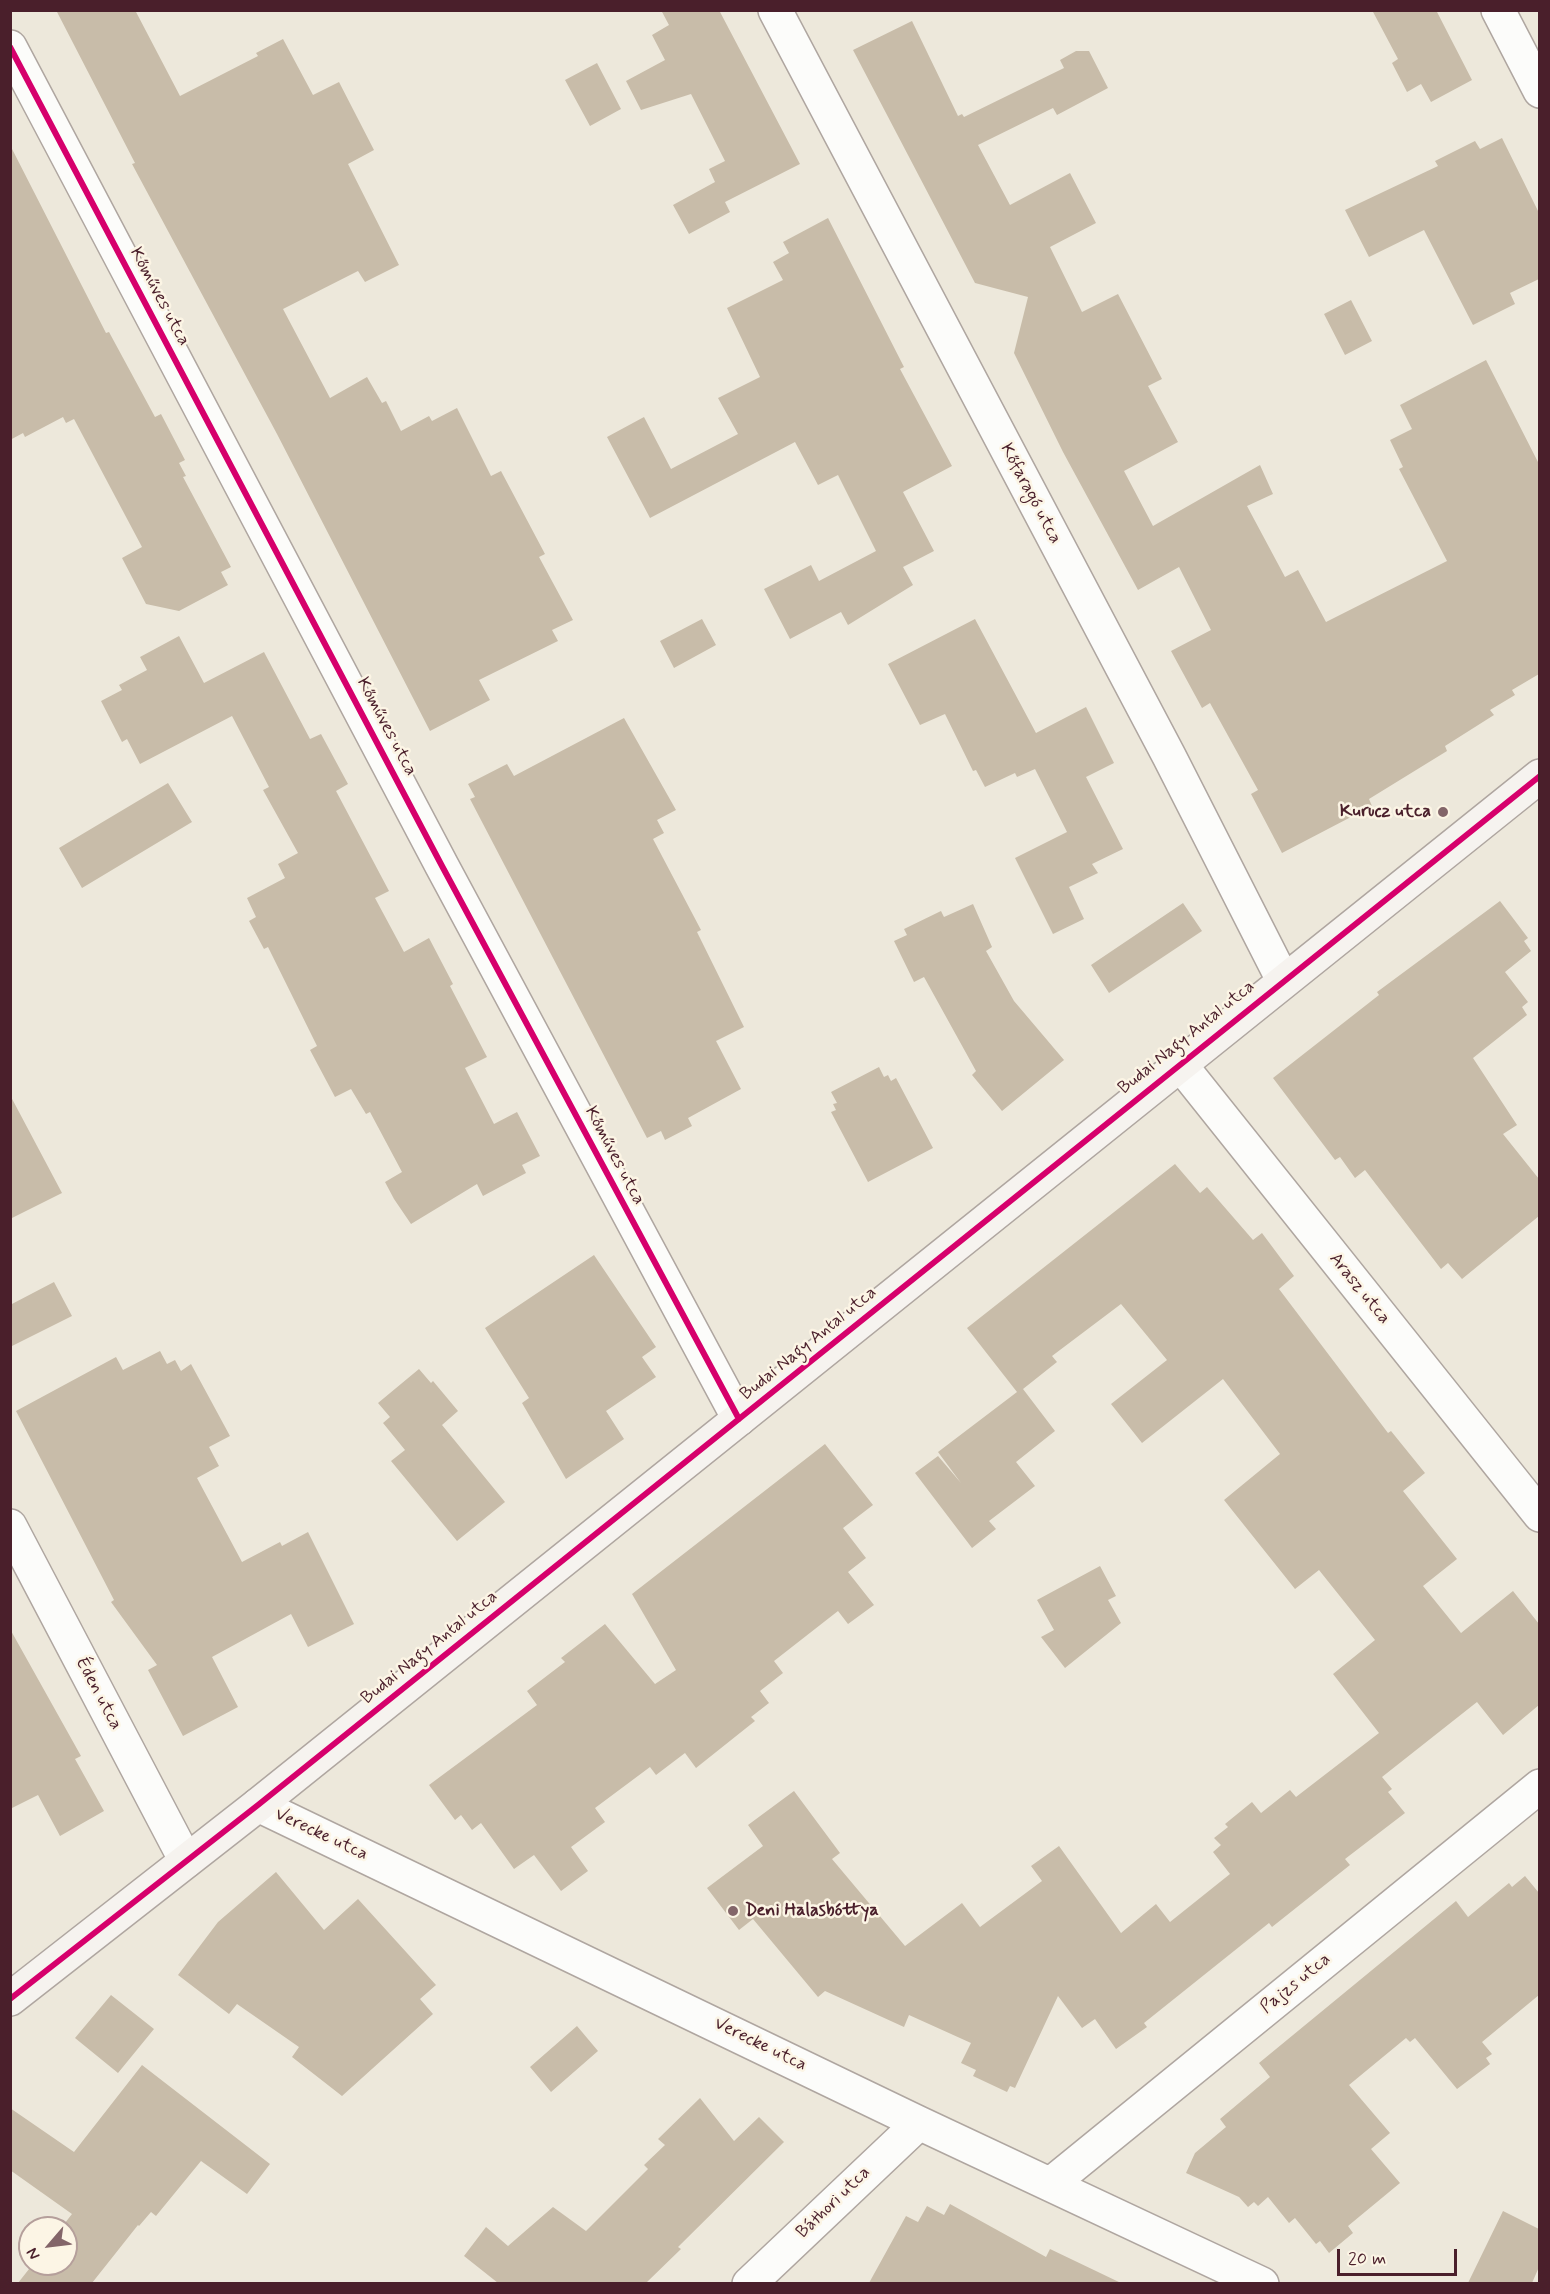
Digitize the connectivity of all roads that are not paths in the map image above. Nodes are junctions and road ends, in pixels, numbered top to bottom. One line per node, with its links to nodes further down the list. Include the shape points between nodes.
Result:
1 (775, 10): 6 (street, Kőfaragó utca)
2 (1498, 10): 4 (street)
3 (10, 47): 8 (street, Kőműves utca)
4 (1539, 91)
5 (1539, 776): 6 (street, Budai Nagy Antal utca)
6 (1283, 980): 7 (street, Budai Nagy Antal utca)
7 (1179, 1063): 8 (street, Budai Nagy Antal utca); 9 (street, Arasz utca)
8 (739, 1419): 12 (street, Budai Nagy Antal utca)
9 (1539, 1515)
10 (10, 1526): 13 (street, Éden utca)
11 (1539, 1786): 16 (street, Pajzs utca)
12 (258, 1805): 13 (street, Budai Nagy Antal utca); 15 (street, Verecke utca)
13 (186, 1861): 14 (street, Budai Nagy Antal utca)
14 (10, 1999)
15 (919, 2123): 16 (street, Verecke utca); 17 (street, Báthori utca)
16 (1052, 2183): 18 (street, Verecke utca)
17 (749, 2283)
18 (1262, 2283)

